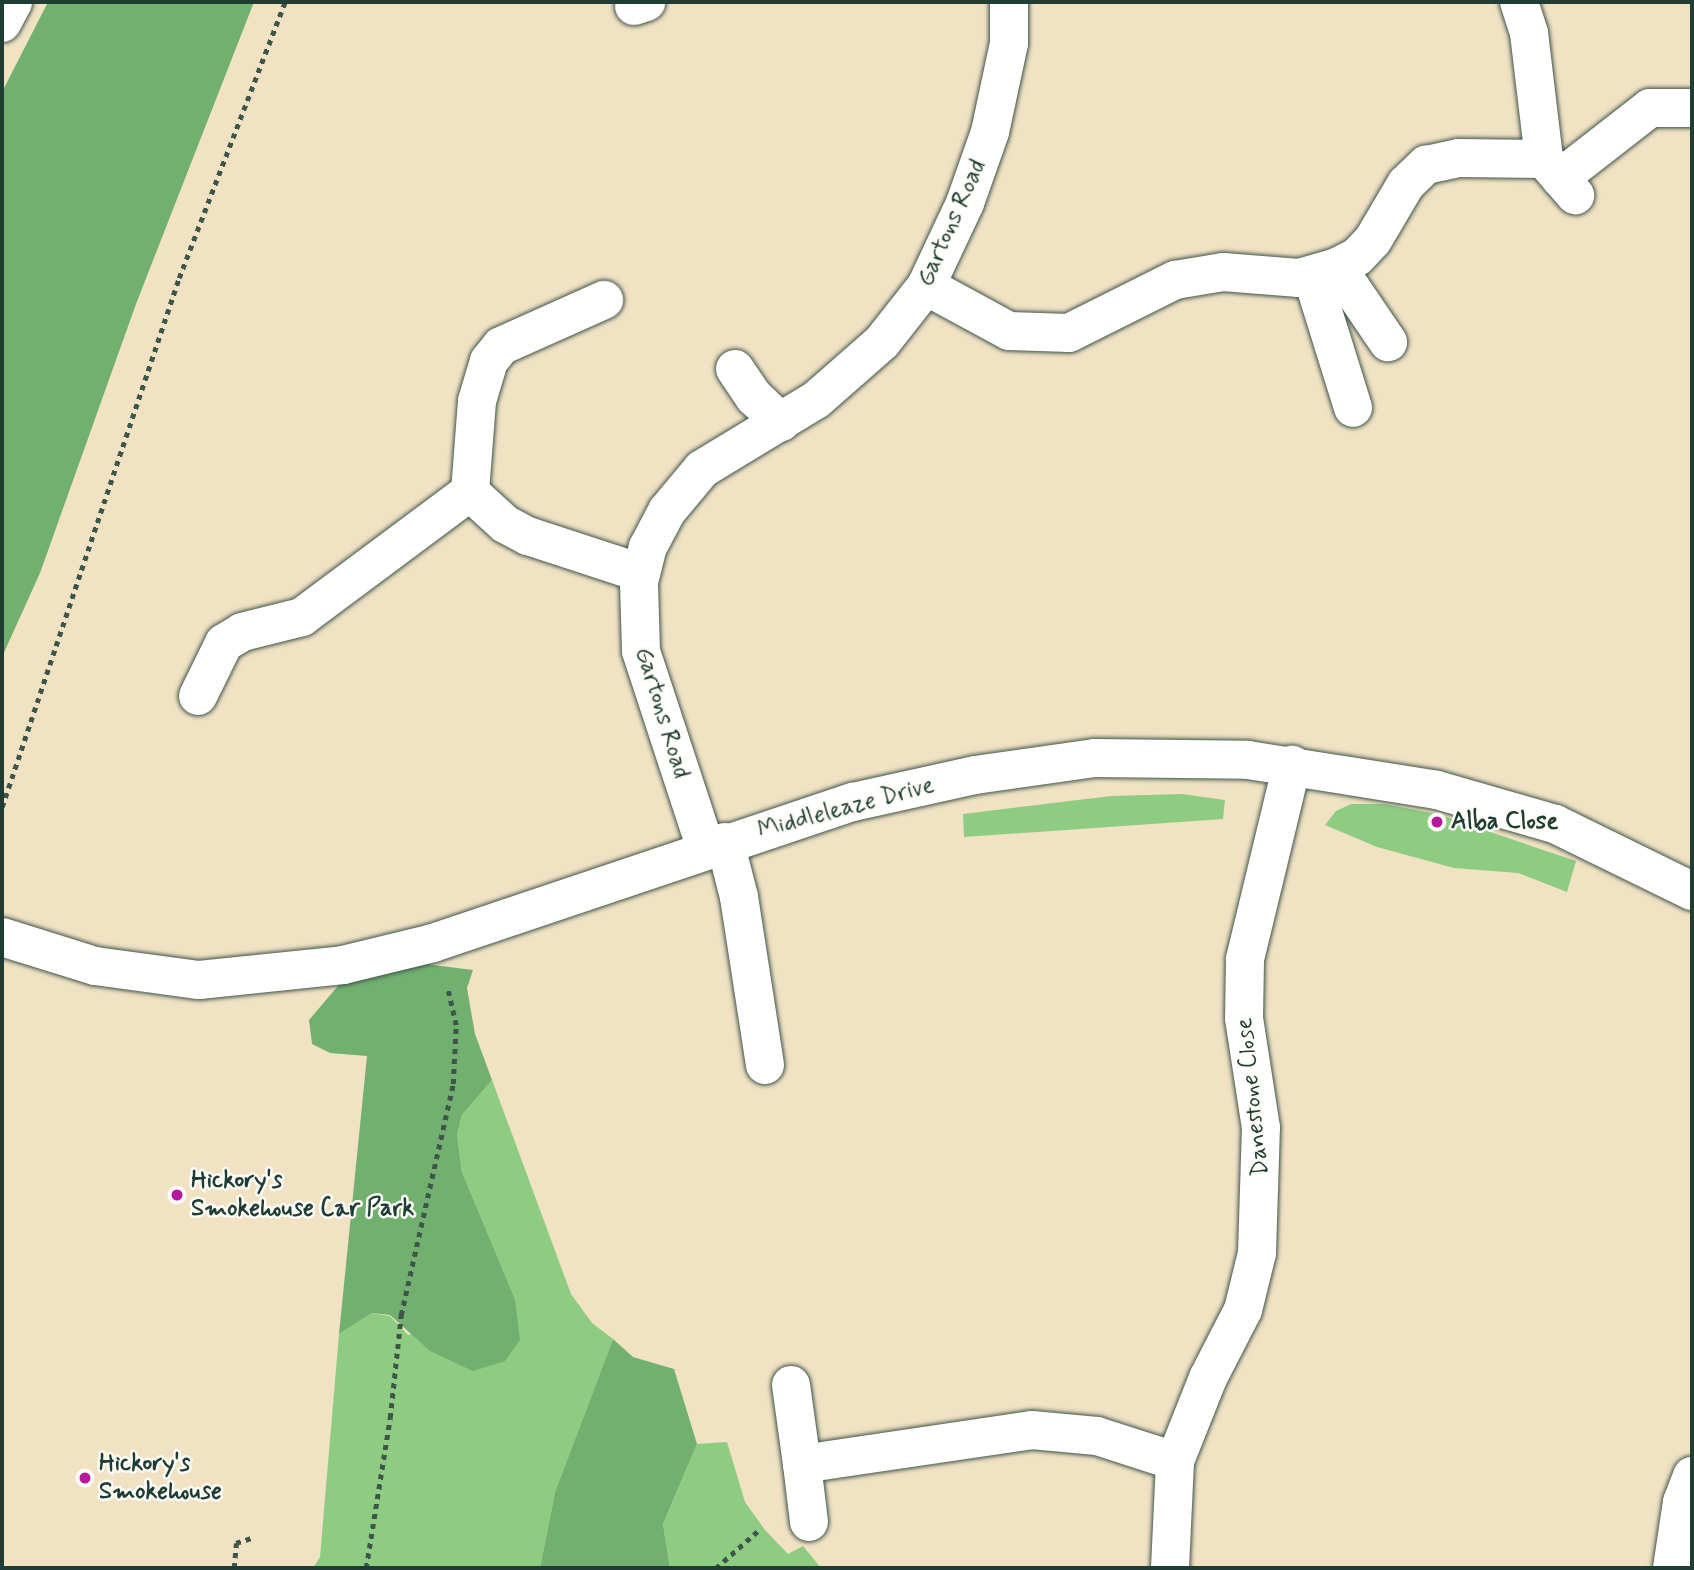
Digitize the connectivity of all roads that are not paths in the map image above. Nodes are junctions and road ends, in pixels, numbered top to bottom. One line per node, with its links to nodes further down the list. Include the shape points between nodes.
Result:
1 (13, 2): 4 (street)
2 (1009, 2): 8 (street, Gartons Road, via 1009,43 990,132 965,203)
3 (1519, 2): 6 (street, via 1529,33 1536,107)
4 (2, 23)
5 (1692, 108): 6 (street, via 1650,108)
6 (1560, 177): 7 (street, via 1459,158 1426,165 1406,184 1373,240 1357,257)
7 (1325, 271): 8 (street, via 1198,274 1155,287 1091,326 1047,335 1009,331); 10 (street); 12 (street)
8 (926, 286): 13 (street, Gartons Road, via 882,342 816,400)
9 (604, 300): 14 (street, via 501,346 489,361 477,401)
10 (1388, 342)
11 (735, 369): 13 (street, via 754,397)
12 (1353, 408)
13 (781, 422): 15 (street, Gartons Road, via 718,456 682,491 657,527)
14 (470, 492): 15 (street, via 505,524 528,536); 16 (street, via 302,617 242,632 224,643)
15 (641, 573): 18 (street, Gartons Road, via 640,652)
16 (198, 696)
17 (1292, 765): 18 (street, Middleleaze Drive, via 1153,757 1050,763 917,787); 19 (street, Middleleaze Drive, via 1491,803 1567,829); 23 (street, Danestone Close, via 1245,959 1244,1018 1261,1128 1257,1253 1243,1310 1208,1378)
18 (715, 845): 20 (street, Middleleaze Drive, via 433,943 281,975 199,980 95,966); 21 (street, Gartons Road, via 739,897)
19 (1692, 891)
20 (2, 937)
21 (765, 1065)
22 (792, 1385): 24 (street)
23 (1174, 1461): 24 (street, via 1097,1436 1032,1430); 27 (street, Danestone Close)
24 (802, 1464): 26 (street)
25 (1692, 1476): 28 (street, via 1682,1502)
26 (809, 1522)
27 (1170, 1568)
28 (1672, 1568)

